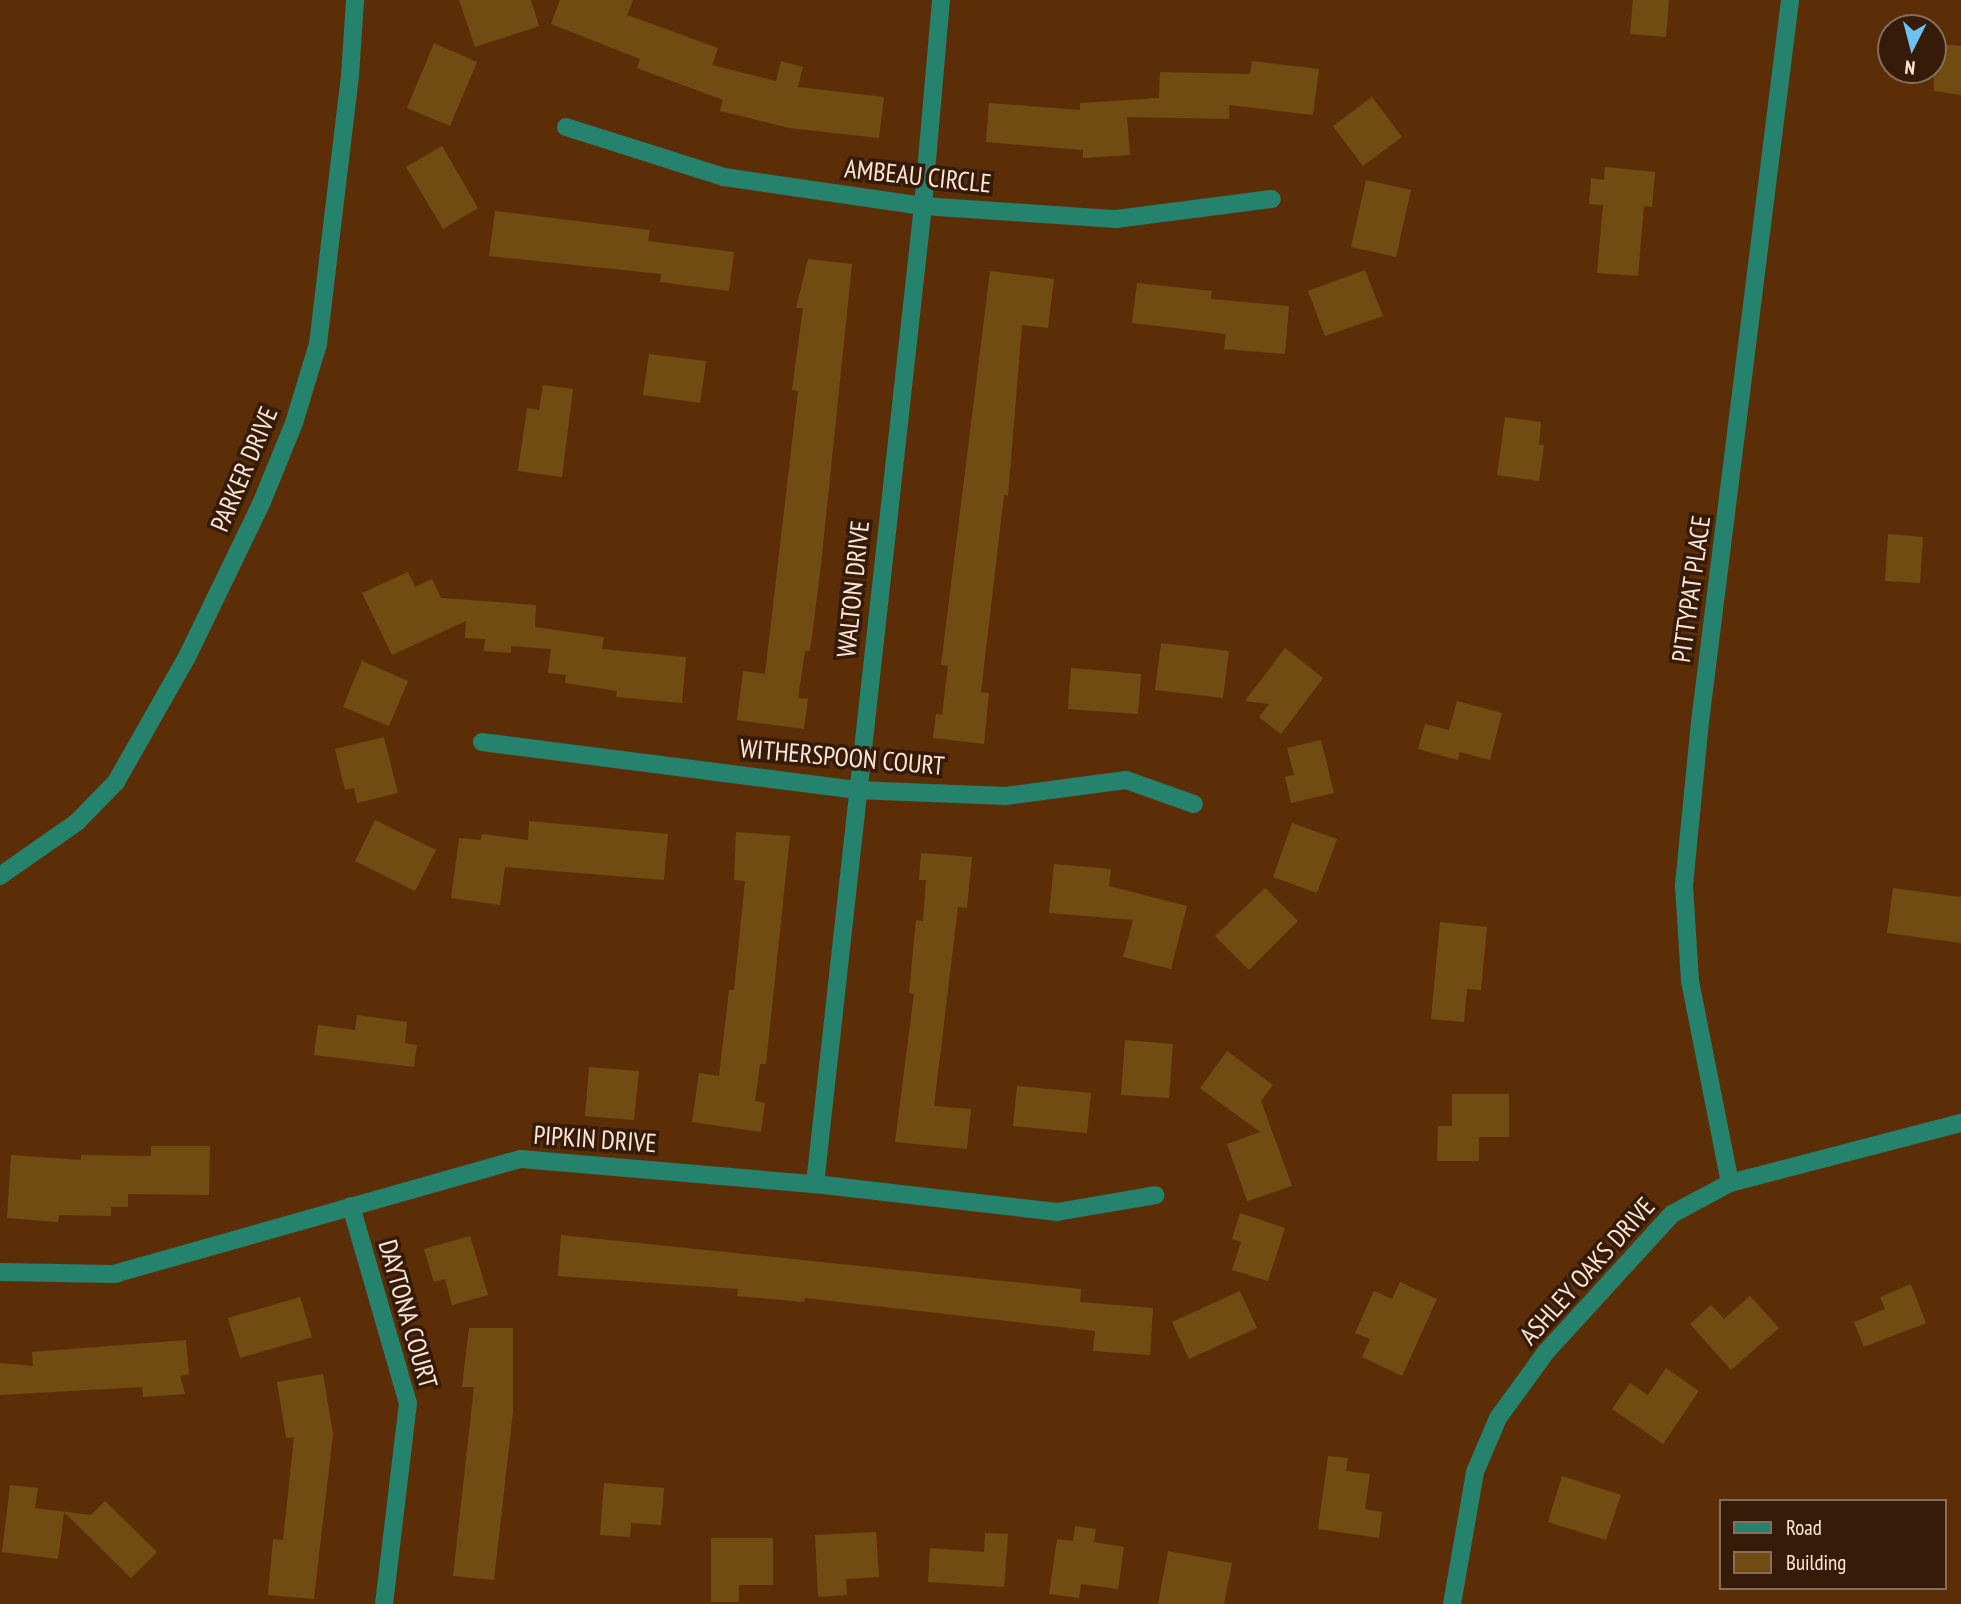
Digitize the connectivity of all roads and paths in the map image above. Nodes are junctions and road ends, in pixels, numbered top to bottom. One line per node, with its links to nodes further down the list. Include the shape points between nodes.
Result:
1 (355, 0): 10 (street, PARKER DRIVE, via 351,76 318,344 266,493 187,657 116,782 77,822)
2 (941, 0): 6 (street, WALTON DRIVE)
3 (1790, 0): 12 (street, PITTYPAT PLACE, via 1684,885 1690,981)
4 (566, 127): 6 (street, AMBEAU CIRCLE, via 724,177)
5 (1272, 199): 6 (street, AMBEAU CIRCLE, via 1116,219)
6 (923, 206): 8 (street, WALTON DRIVE)
7 (482, 742): 8 (street, WITHERSPOON COURT)
8 (856, 790): 9 (street, WITHERSPOON COURT, via 1006,796 1126,780); 13 (street, WALTON DRIVE)
9 (1194, 804)
10 (0, 876)
11 (1961, 1123): 12 (street, ASHLEY OAKS DRIVE)
12 (1730, 1183): 18 (street, ASHLEY OAKS DRIVE, via 1672,1213 1546,1352 1498,1418 1475,1472)
13 (815, 1185): 14 (street, PIPKIN DRIVE, via 1057,1212); 15 (street, PIPKIN DRIVE, via 521,1159)
14 (1156, 1195)
15 (351, 1206): 16 (street, PIPKIN DRIVE, via 114,1274); 17 (street, DAYTONA COURT, via 408,1403)
16 (0, 1272)
17 (384, 1604)
18 (1452, 1604)

